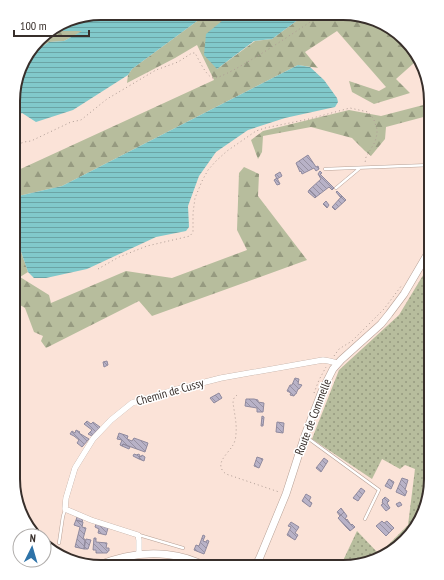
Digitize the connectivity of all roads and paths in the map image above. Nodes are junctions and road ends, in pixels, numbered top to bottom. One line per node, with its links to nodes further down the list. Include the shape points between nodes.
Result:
1 (313, 20): 2 (path, via 237,69 216,78 206,72 192,52 107,99 81,120)
2 (20, 144)
3 (424, 165): 4 (lane)
4 (363, 168): 5 (lane); 6 (lane); 8 (path, via 377,134 372,115 368,112 350,108 256,131 227,151 208,170 195,198 193,232 190,236 146,246)
5 (325, 169)
6 (336, 188)
7 (424, 260): 9 (street, Route de Commelle, via 404,294 381,324)
8 (98, 269)
9 (337, 363): 11 (street, Route de Commelle, via 327,380); 13 (street, Chemin de Cussy, via 323,360 221,378 132,402 93,439 75,468)
10 (237, 395): 12 (path, via 233,402 236,433 234,444 221,461 221,468 226,474)
11 (305, 435): 12 (street, Route de Commelle); 14 (lane, via 379,490)
12 (286, 494): 22 (street, Route de Commelle)
13 (65, 509): 15 (street); 16 (lane)
14 (365, 519)
15 (138, 535): 18 (lane); 19 (street)
16 (59, 543): 17 (path)
17 (57, 547)
18 (182, 548)
19 (139, 555): 20 (street); 21 (street, via 167,554)
20 (115, 560)
21 (190, 560)
22 (258, 560)

